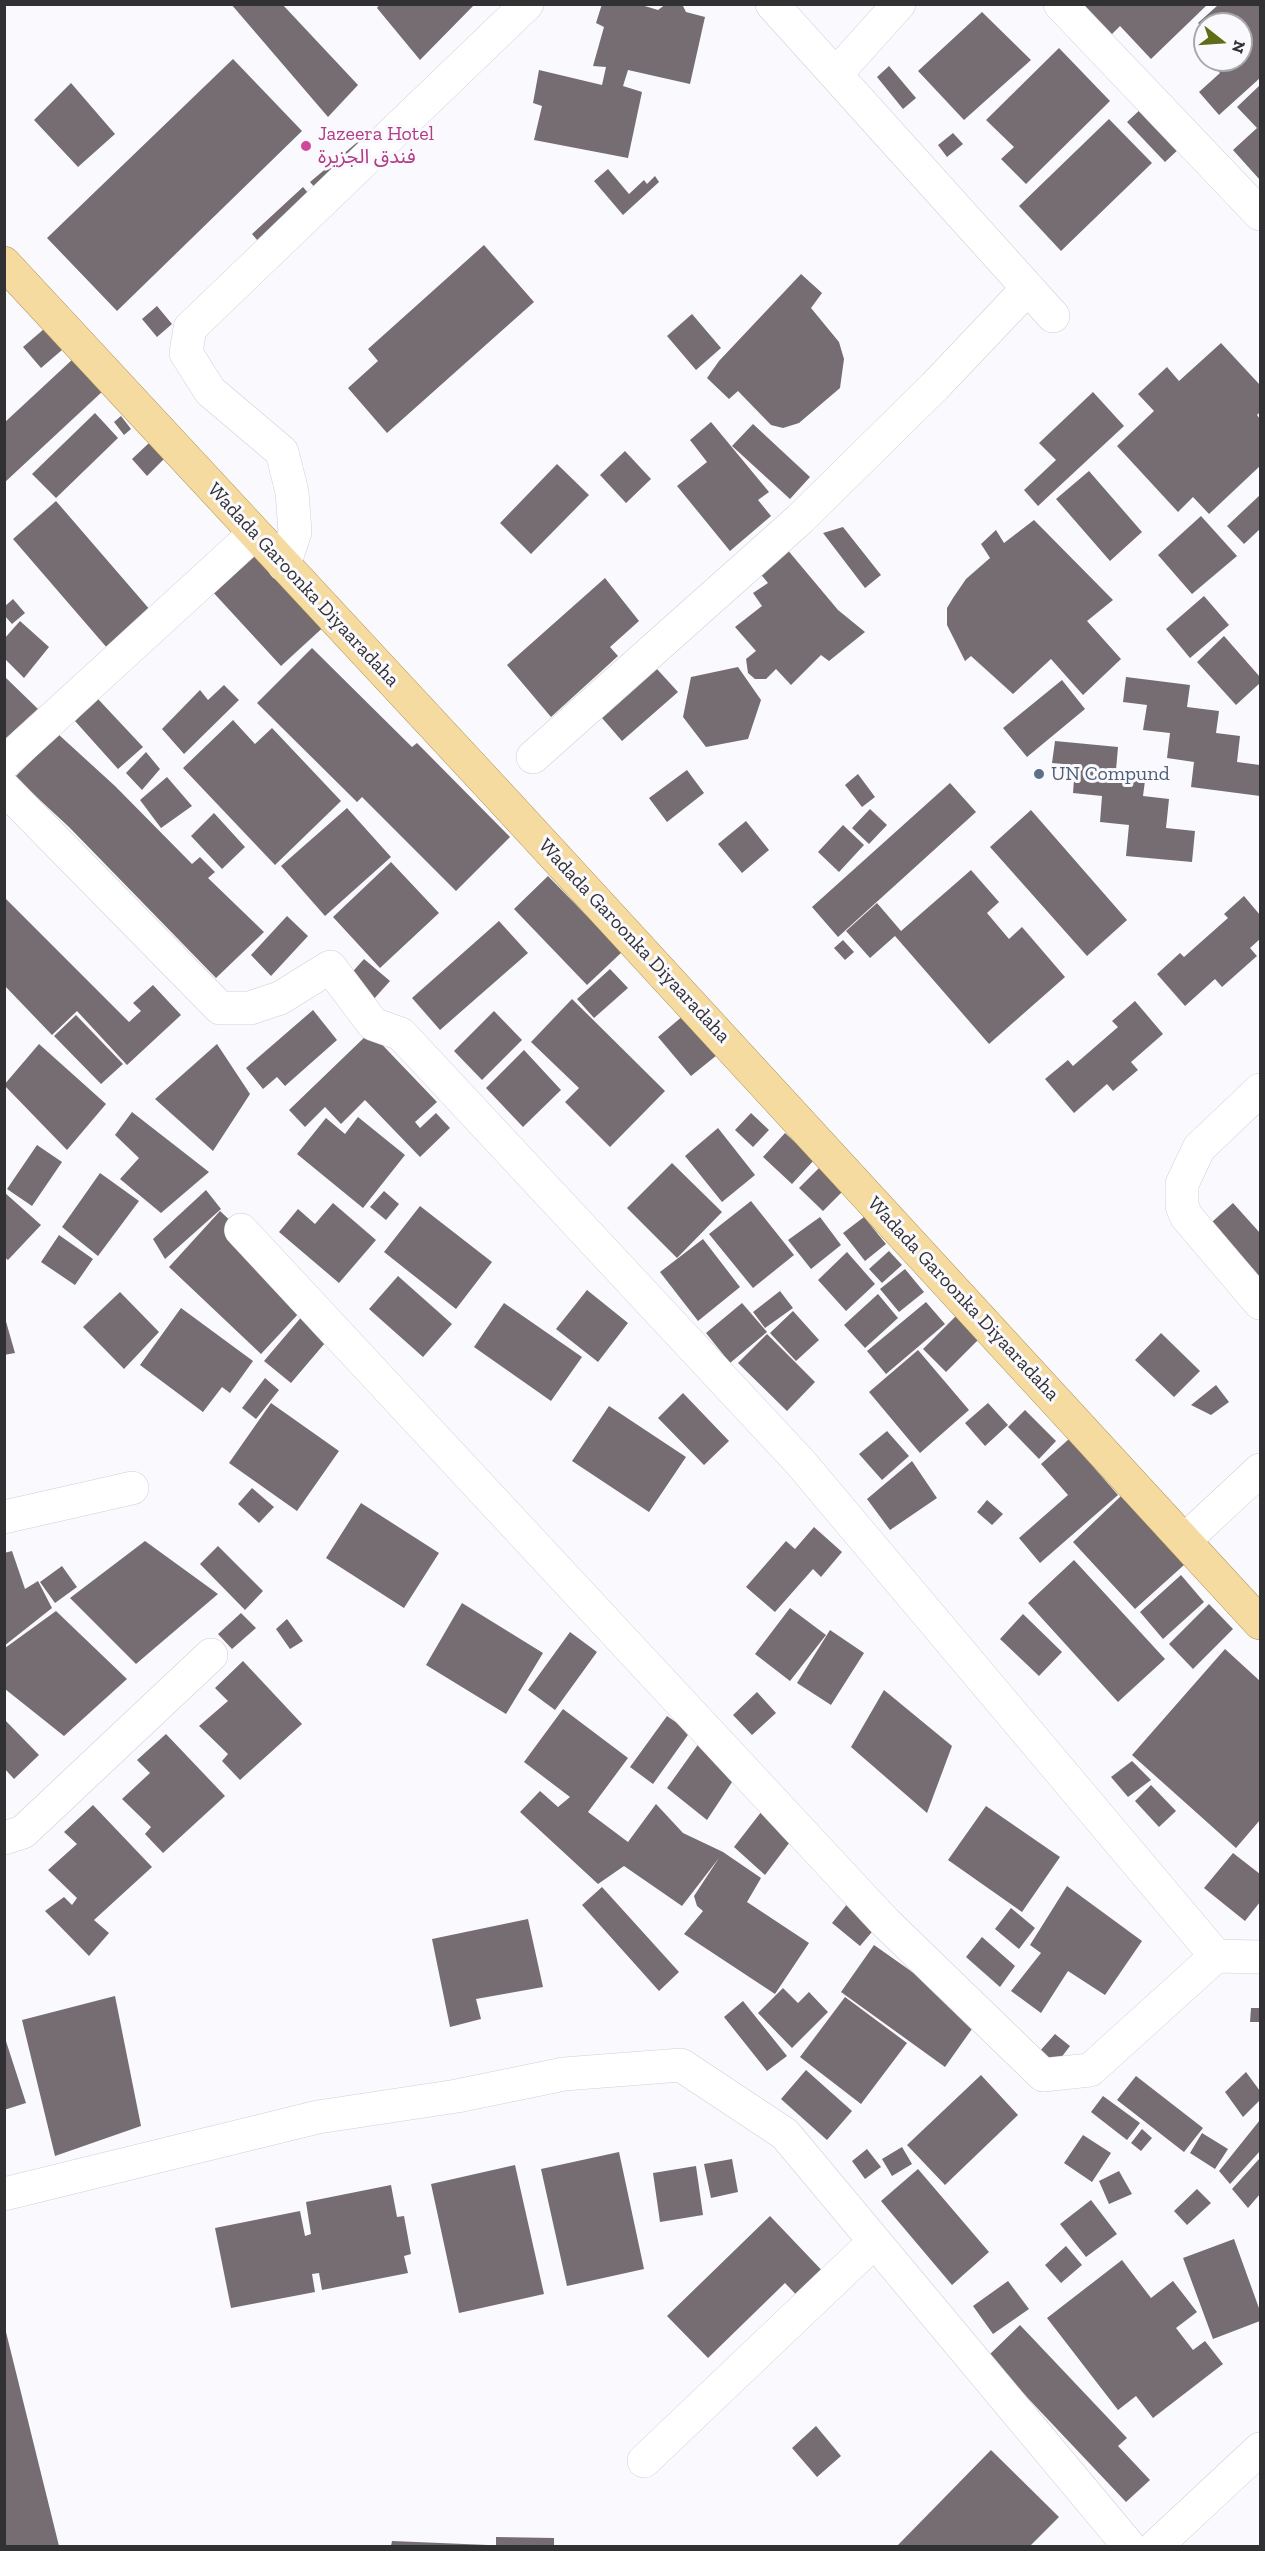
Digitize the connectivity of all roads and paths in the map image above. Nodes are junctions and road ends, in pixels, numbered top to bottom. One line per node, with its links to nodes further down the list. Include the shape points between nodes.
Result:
1 (527, 4): 11 (street, via 190,328 186,353 210,391 282,452 292,492 295,532)
2 (772, 4): 5 (street)
3 (899, 4): 5 (street)
4 (1060, 4): 6 (street)
5 (836, 74): 8 (street)
6 (1260, 214)
7 (4, 262): 10 (main road, Wadada Garoonka Diyaaradaha)
8 (1028, 288): 9 (street); 12 (street, via 800,519)
9 (1053, 316)
10 (254, 534): 11 (main road, Wadada Garoonka Diyaaradaha); 13 (street)
11 (284, 565): 21 (main road, Wadada Garoonka Diyaaradaha)
12 (533, 757)
13 (4, 764)
14 (4, 788): 25 (street, via 220,1008 250,1008 280,998 330,967 374,1024 401,1034 800,1462)
15 (1260, 1090): 17 (street, via 1199,1148 1182,1184 1182,1206 1186,1216)
16 (241, 1230): 25 (street, via 885,1922 1042,2075 1090,2070)
17 (1260, 1303)
18 (1260, 1470): 21 (street)
19 (132, 1488): 20 (street)
20 (4, 1517)
21 (1185, 1540): 22 (main road, Wadada Garoonka Diyaaradaha)
22 (1260, 1623)
23 (211, 1655): 24 (street, via 23,1832)
24 (4, 1838)
25 (1216, 1956): 26 (street)
26 (1260, 1957)
27 (4, 2194): 28 (street, via 318,2117 458,2096 564,2074 681,2065 785,2134)
28 (874, 2242): 30 (street); 31 (street)
29 (1260, 2449): 32 (street)
30 (644, 2461)
31 (1129, 2547)
32 (1156, 2547)

